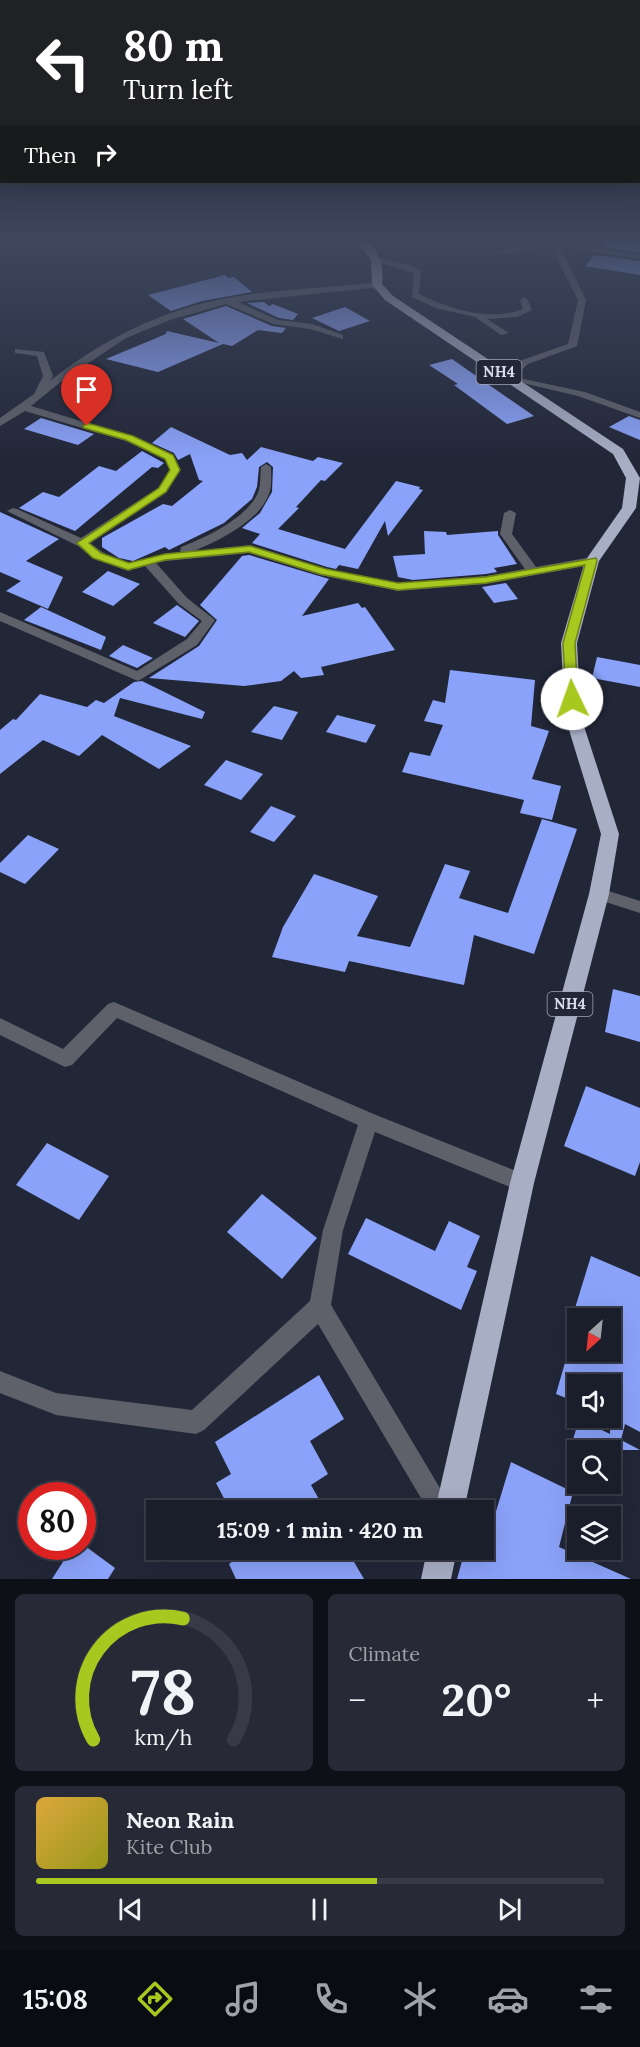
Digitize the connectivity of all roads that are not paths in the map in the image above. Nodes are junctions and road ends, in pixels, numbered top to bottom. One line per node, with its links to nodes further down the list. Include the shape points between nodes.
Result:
1 (182, 314): 12 (street, via 123,336)
2 (257, 314): 9 (street)
3 (412, 314): 11 (highway, NH4)
4 (471, 314): 8 (street)
5 (475, 314): 6 (street, via 494,318)
6 (522, 314)
7 (579, 314): 11 (street, via 572,346 525,362)
8 (504, 333)
9 (340, 337)
10 (18, 351): 12 (street, via 41,354 48,376)
11 (507, 378): 14 (street, via 581,394); 21 (highway, NH4, via 618,452 633,478 629,508)
12 (36, 398): 13 (street)
13 (24, 407): 15 (street); 19 (street, via 130,438 169,457 175,470 162,490)
14 (640, 415)
15 (0, 423)
16 (266, 466): 20 (street, via 264,493 252,510 207,542)
17 (13, 511): 19 (street)
18 (510, 513): 23 (street, via 506,534)
19 (82, 543): 22 (street, via 97,555 128,567)
20 (165, 557): 22 (street); 23 (street, via 250,549 324,572 398,587)
21 (592, 561): 23 (street); 25 (highway, NH4, via 569,643 573,717 610,834)
22 (148, 562): 24 (street, via 183,601 209,620 192,642 138,677)
23 (532, 572)
24 (0, 616)
25 (599, 894): 26 (street); 29 (highway, NH4)
26 (640, 907)
27 (0, 1026): 28 (street, via 65,1059 114,1009)
28 (369, 1121): 29 (street); 30 (street, via 333,1230)
29 (522, 1183): 33 (highway, NH4)
30 (320, 1307): 31 (street, via 196,1422 56,1404); 32 (street)
31 (0, 1382)
32 (435, 1500)
33 (452, 1500)
34 (440, 1560): 35 (highway)
35 (436, 1579)

